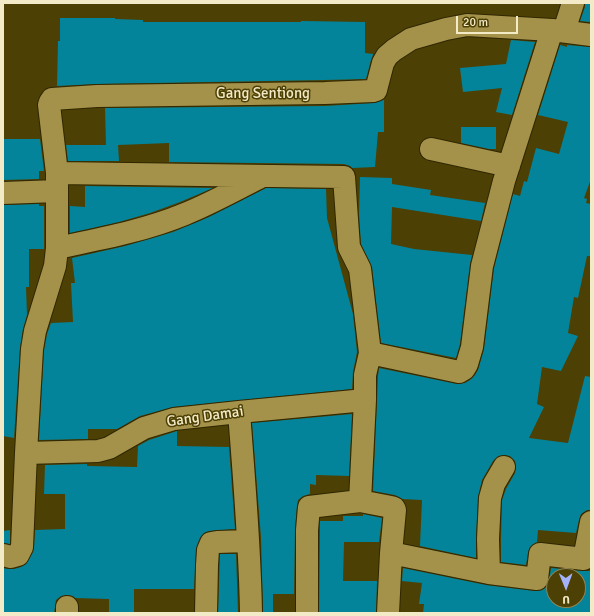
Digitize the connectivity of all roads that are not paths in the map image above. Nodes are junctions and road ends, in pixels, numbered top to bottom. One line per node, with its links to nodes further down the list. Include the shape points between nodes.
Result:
1 (573, 3): 2 (street)
2 (558, 30): 3 (street, Gang Sentiong); 5 (street); 7 (street, Gang Sentiong, via 467,25 411,39 387,56 376,90 373,91 52,99 49,105)
3 (591, 35)
4 (431, 150): 5 (street)
5 (509, 166): 10 (street, via 482,266 468,364 459,372)
6 (263, 176): 7 (street); 9 (street, via 161,223 126,234); 10 (street, via 344,177 349,247 360,269)
7 (57, 182): 8 (street); 9 (street, Gang Sentiong)
8 (3, 193)
9 (57, 248): 13 (street, Gang Sentiong, via 32,349)
10 (370, 353): 11 (street, via 365,375)
11 (365, 400): 12 (street, Gang Damai); 15 (street)
12 (239, 412): 13 (street, Gang Damai, via 174,419 144,428 109,448 98,451); 17 (street)
13 (26, 453): 19 (street, via 22,547 18,555)
14 (504, 467): 20 (street, via 494,484 490,498)
15 (360, 502): 18 (street, via 394,508); 21 (street, via 310,507 307,530)
16 (591, 522): 20 (street, via 584,559 540,554 537,579)
17 (248, 541): 22 (street, via 210,543); 23 (street)
18 (391, 554): 20 (street); 24 (street)
19 (3, 556)
20 (489, 573)
21 (308, 611)
22 (206, 613)
23 (251, 613)
24 (388, 613)

